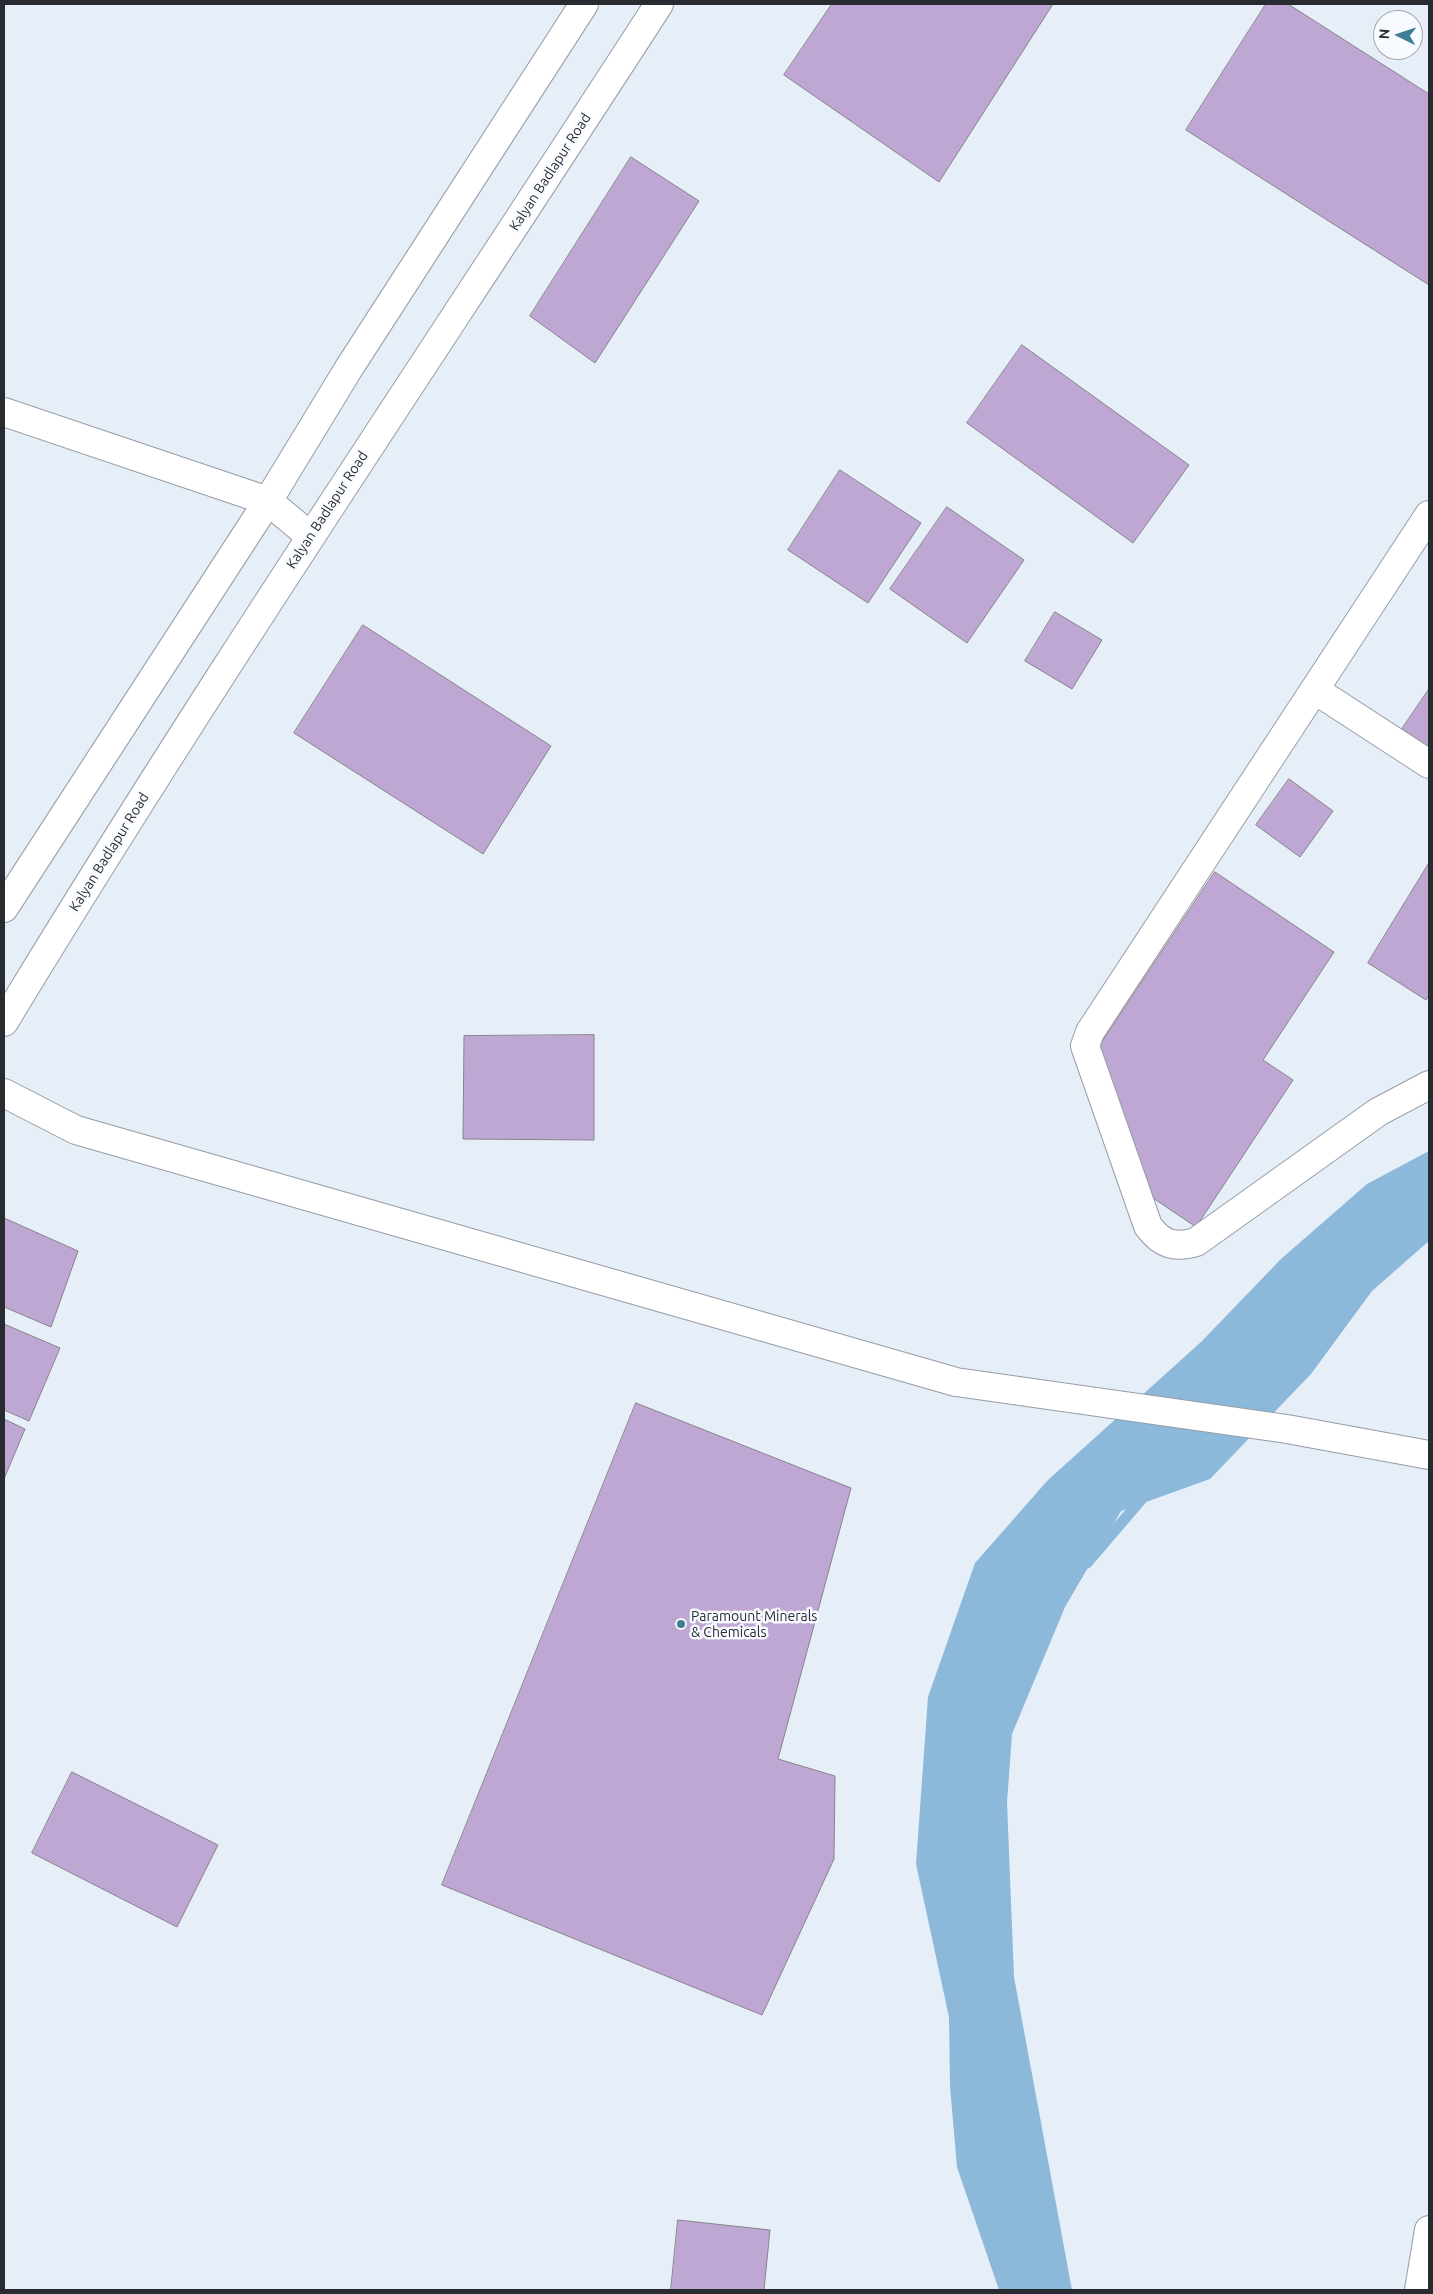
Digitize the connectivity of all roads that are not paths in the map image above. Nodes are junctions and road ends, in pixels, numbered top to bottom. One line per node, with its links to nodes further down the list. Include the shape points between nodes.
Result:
1 (584, 4): 4 (main road, via 349,368)
2 (659, 4): 6 (main road, Kalyan Badlapur Road)
3 (4, 412): 4 (main road)
4 (268, 501): 6 (main road); 9 (main road)
5 (1429, 515): 7 (main road)
6 (310, 536): 10 (main road, Kalyan Badlapur Road)
7 (1315, 690): 8 (main road); 11 (main road, via 1090,1032 1086,1053 1148,1226 1154,1235 1180,1246 1196,1242 1378,1112)
8 (1429, 764)
9 (4, 908)
10 (4, 1022)
11 (1429, 1085)
12 (4, 1093): 13 (main road, via 76,1130 946,1379 1286,1429)
13 (1429, 1455)
14 (1429, 2230): 15 (main road)
15 (1419, 2290)

